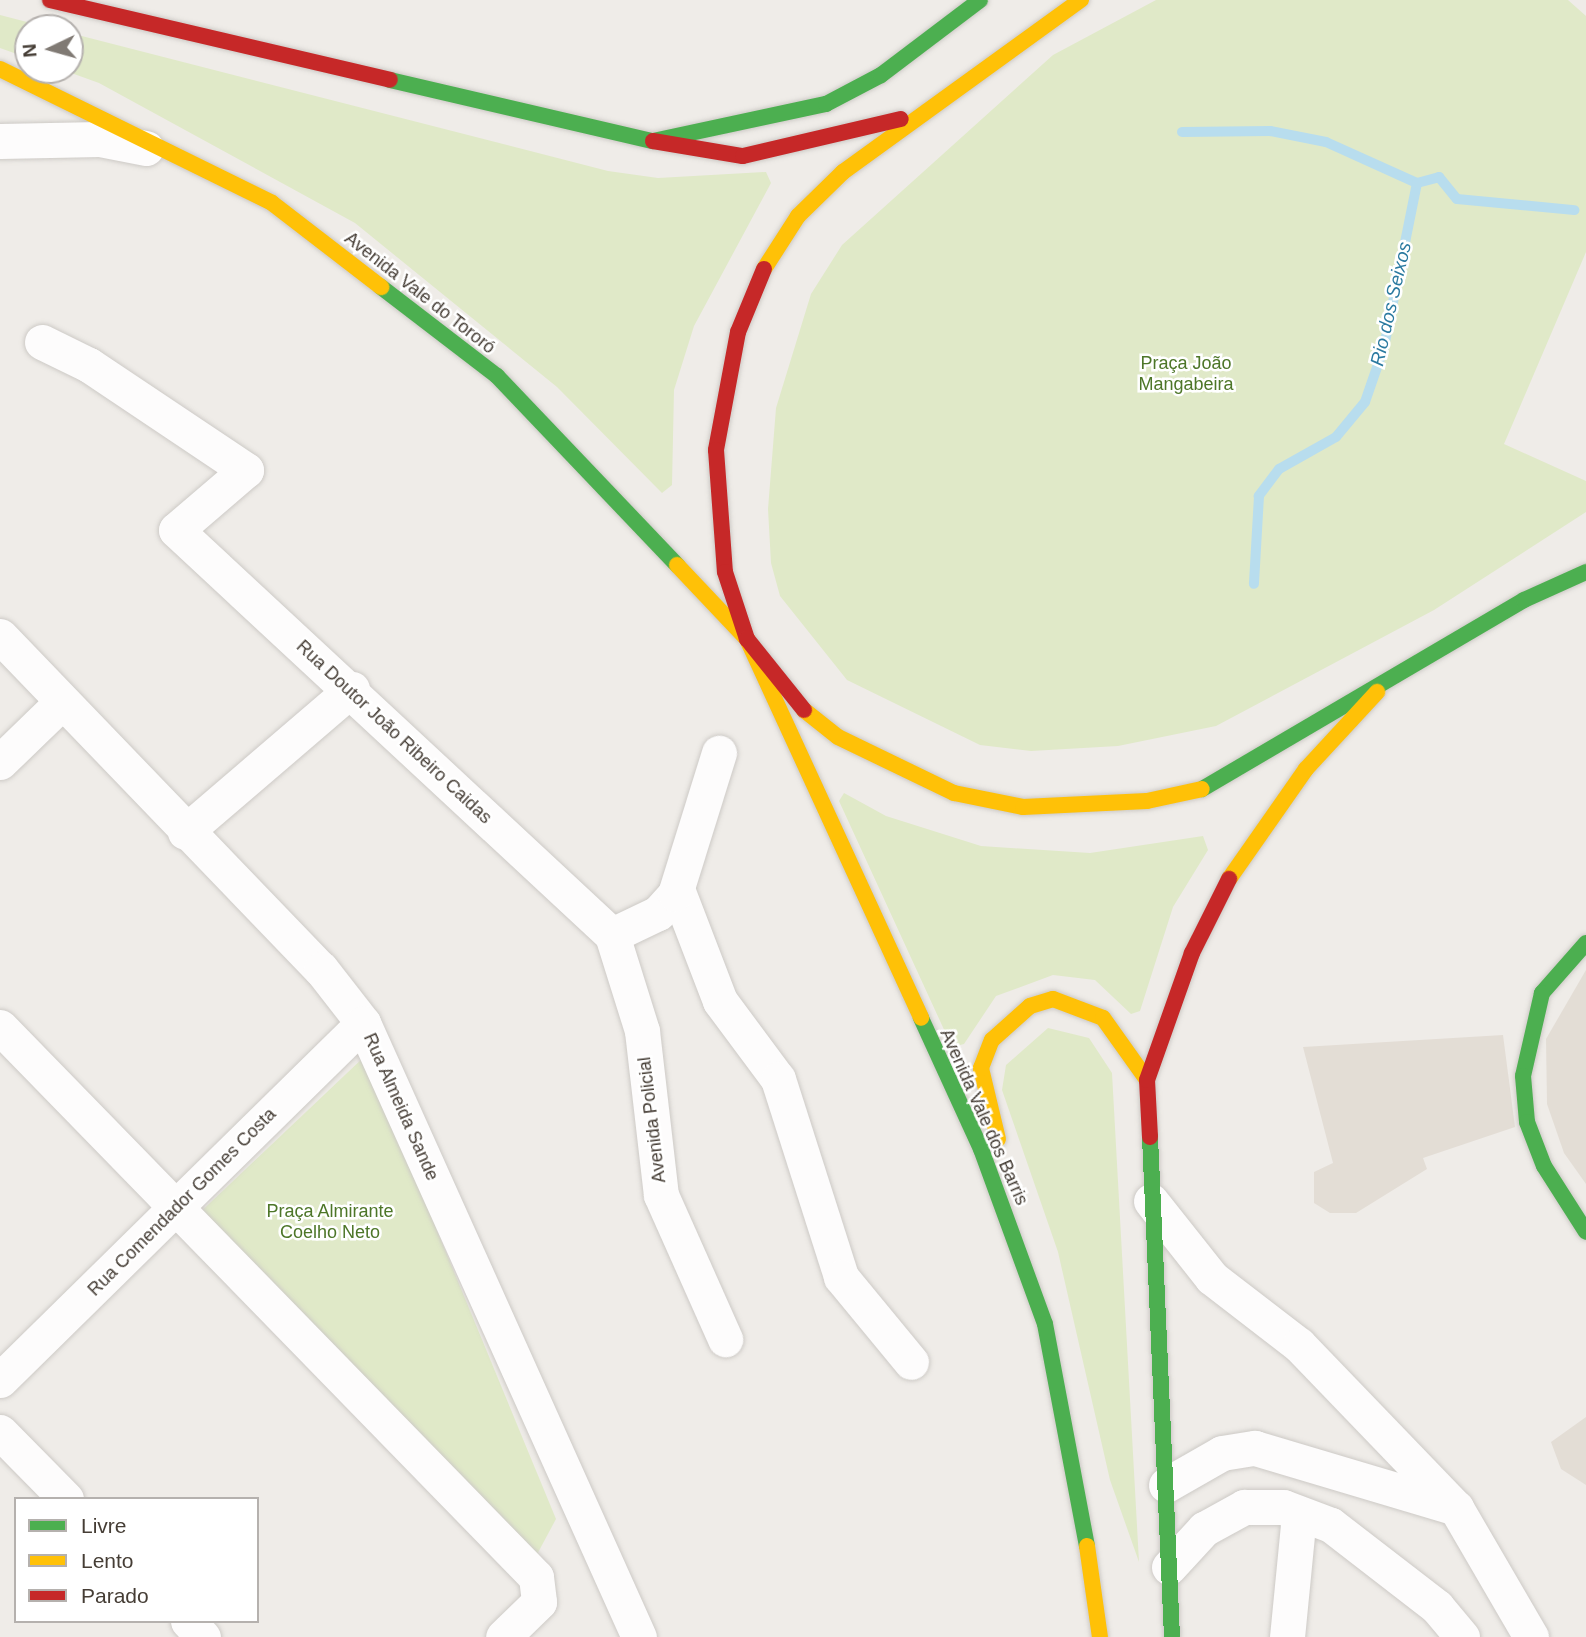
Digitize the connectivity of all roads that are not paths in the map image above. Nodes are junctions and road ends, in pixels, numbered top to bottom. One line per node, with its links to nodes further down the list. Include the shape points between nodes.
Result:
1 (980, 0): 7 (street, via 881,75 826,104)
2 (1081, 0): 5 (street)
3 (69, 2): 7 (street)
4 (0, 69): 8 (street, Avenida Vale do Tororó)
5 (916, 114): 7 (street, via 743,156); 12 (street, via 798,216 765,266 738,332 717,438 716,505 725,572)
6 (0, 141): 8 (street, via 100,139)
7 (653, 141)
8 (188, 158): 12 (street, Avenida Vale do Tororó, via 272,203 497,376)
9 (42, 342): 13 (street, Rua Doutor João Ribeiro Caidas, via 89,365 246,470 176,530)
10 (1586, 572): 14 (street, via 1524,600)
11 (0, 636): 15 (street, Rua Almeida Sande)
12 (747, 639): 14 (street, via 793,701 838,737 954,793 1023,807 1088,808 1203,789); 30 (street, Avenida Vale dos Barris, via 981,1149)
13 (352, 689): 18 (street); 20 (street, Rua Doutor João Ribeiro Caidas)
14 (1377, 692): 24 (street, via 1306,769 1236,864 1192,953)
15 (61, 702): 17 (street); 18 (street, Rua Almeida Sande)
16 (719, 753): 19 (street)
17 (0, 762)
18 (185, 832): 22 (street, Rua Almeida Sande, via 321,969)
19 (677, 889): 20 (street, via 658,913); 32 (street, via 720,1001 778,1079 841,1277)
20 (612, 935): 31 (street, Avenida Policial, via 642,1031 661,1195)
21 (1586, 943): 29 (street, via 1542,993 1523,1076 1527,1122 1544,1166)
22 (363, 1023): 28 (street, Rua Comendador Gomes Costa); 43 (street, Rua Almeida Sande)
23 (0, 1027): 28 (street)
24 (1147, 1080): 25 (street, via 1104,1018 1053,999 1030,1006 992,1040 981,1068 983,1096); 26 (street)
25 (1005, 1158)
26 (1152, 1201): 35 (street); 37 (street, via 1212,1278 1307,1352)
27 (1023, 1207): 30 (street)
28 (176, 1208): 33 (street, Rua Comendador Gomes Costa); 42 (street, via 536,1577 539,1602)
29 (1586, 1232)
30 (1045, 1324): 44 (street, Avenida Vale dos Barris, via 1074,1459)
31 (725, 1339)
32 (911, 1362)
33 (0, 1380)
34 (0, 1432): 36 (street)
35 (1166, 1485): 37 (street, via 1222,1453 1255,1448); 39 (street)
36 (64, 1497)
37 (1456, 1508): 48 (street)
38 (1299, 1514): 39 (street, via 1244,1507 1204,1529); 46 (street); 47 (street, via 1331,1525 1437,1607)
39 (1169, 1567): 45 (street)
40 (190, 1623): 41 (street)
41 (203, 1637)
42 (503, 1637)
43 (639, 1637)
44 (1100, 1637)
45 (1172, 1637)
46 (1287, 1637)
47 (1462, 1637)
48 (1531, 1637)

